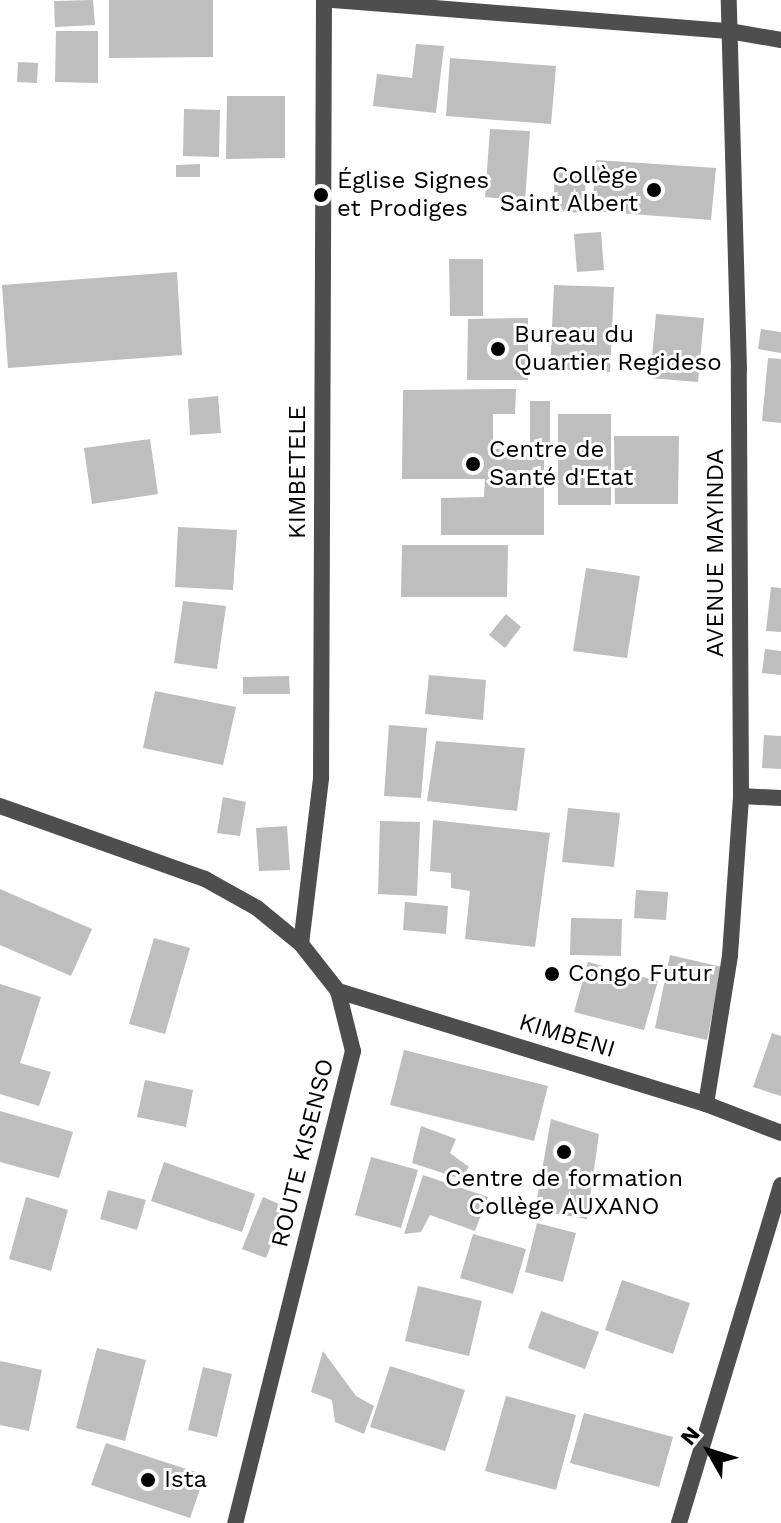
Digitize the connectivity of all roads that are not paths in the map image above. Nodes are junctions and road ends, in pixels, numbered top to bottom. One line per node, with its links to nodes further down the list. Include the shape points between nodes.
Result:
1 (324, 0): 9 (street, KIMBETELE, via 321,778)
2 (333, 0): 4 (street)
3 (729, 0): 4 (street, AVENUE MAYINDA)
4 (729, 31): 5 (street); 6 (street, AVENUE MAYINDA, via 739,369)
5 (781, 40)
6 (741, 796): 7 (street); 11 (street, AVENUE MAYINDA, via 730,955)
7 (781, 798)
8 (0, 806): 9 (street, ROUTE KISENSO, via 205,879 257,908)
9 (301, 944): 10 (street, ROUTE KISENSO)
10 (338, 991): 11 (street, KIMBENI); 14 (street, ROUTE KISENSO, via 353,1051)
11 (706, 1104): 12 (street, KIMBENI)
12 (781, 1133)
13 (781, 1185): 15 (street)
14 (235, 1523)
15 (679, 1523)

